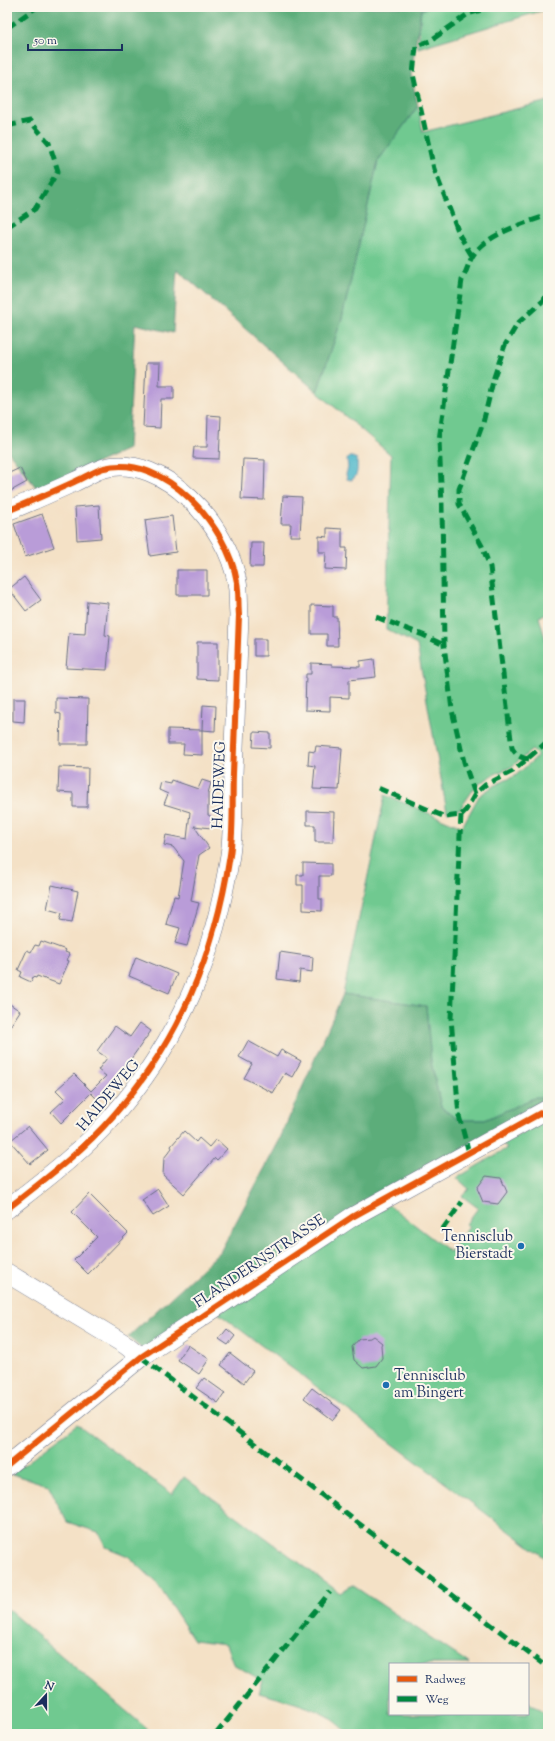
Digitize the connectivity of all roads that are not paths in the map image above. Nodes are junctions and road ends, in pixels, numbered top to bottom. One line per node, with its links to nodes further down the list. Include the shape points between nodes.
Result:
1 (7, 511): 3 (street, HAIDEWEG, via 104,468 136,467 157,475 185,493 208,518 216,531 227,551 238,581 239,615 230,853 220,906 204,964 180,1020 142,1081 78,1152)
2 (548, 1109): 5 (street, FLANDERNSTRASSE, via 352,1217)
3 (7, 1209)
4 (7, 1273): 5 (street, via 126,1345)
5 (141, 1357): 6 (street, FLANDERNSTRASSE)
6 (7, 1466)

